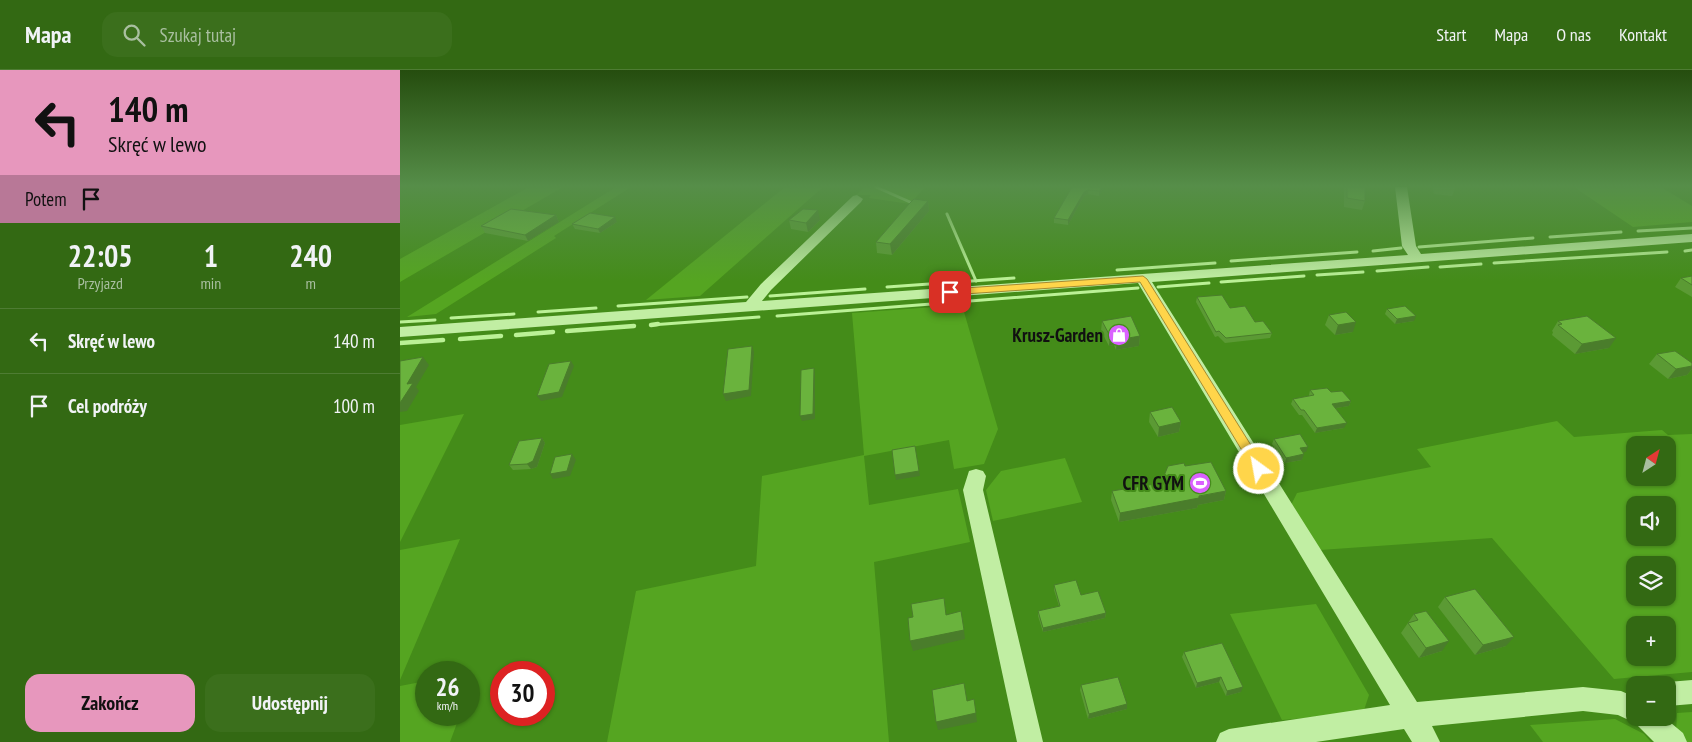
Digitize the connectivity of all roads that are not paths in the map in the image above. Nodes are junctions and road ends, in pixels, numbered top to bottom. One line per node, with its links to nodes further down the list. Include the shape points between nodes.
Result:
1 (837, 218): 6 (street, via 766,287)
2 (1405, 218): 4 (street, via 1409,246)
3 (1692, 238): 4 (street)
4 (1416, 257): 5 (street)
5 (1143, 279): 6 (street); 12 (street)
6 (751, 306): 7 (street)
7 (400, 332)
8 (976, 476): 14 (street, via 973,490)
9 (1692, 692): 10 (street)
10 (1676, 693)
11 (1626, 705): 12 (street, via 1583,699)
12 (1410, 715): 15 (street); 16 (street)
13 (1655, 726): 17 (street)
14 (1030, 742)
15 (1229, 742)
16 (1427, 742)
17 (1674, 742)

